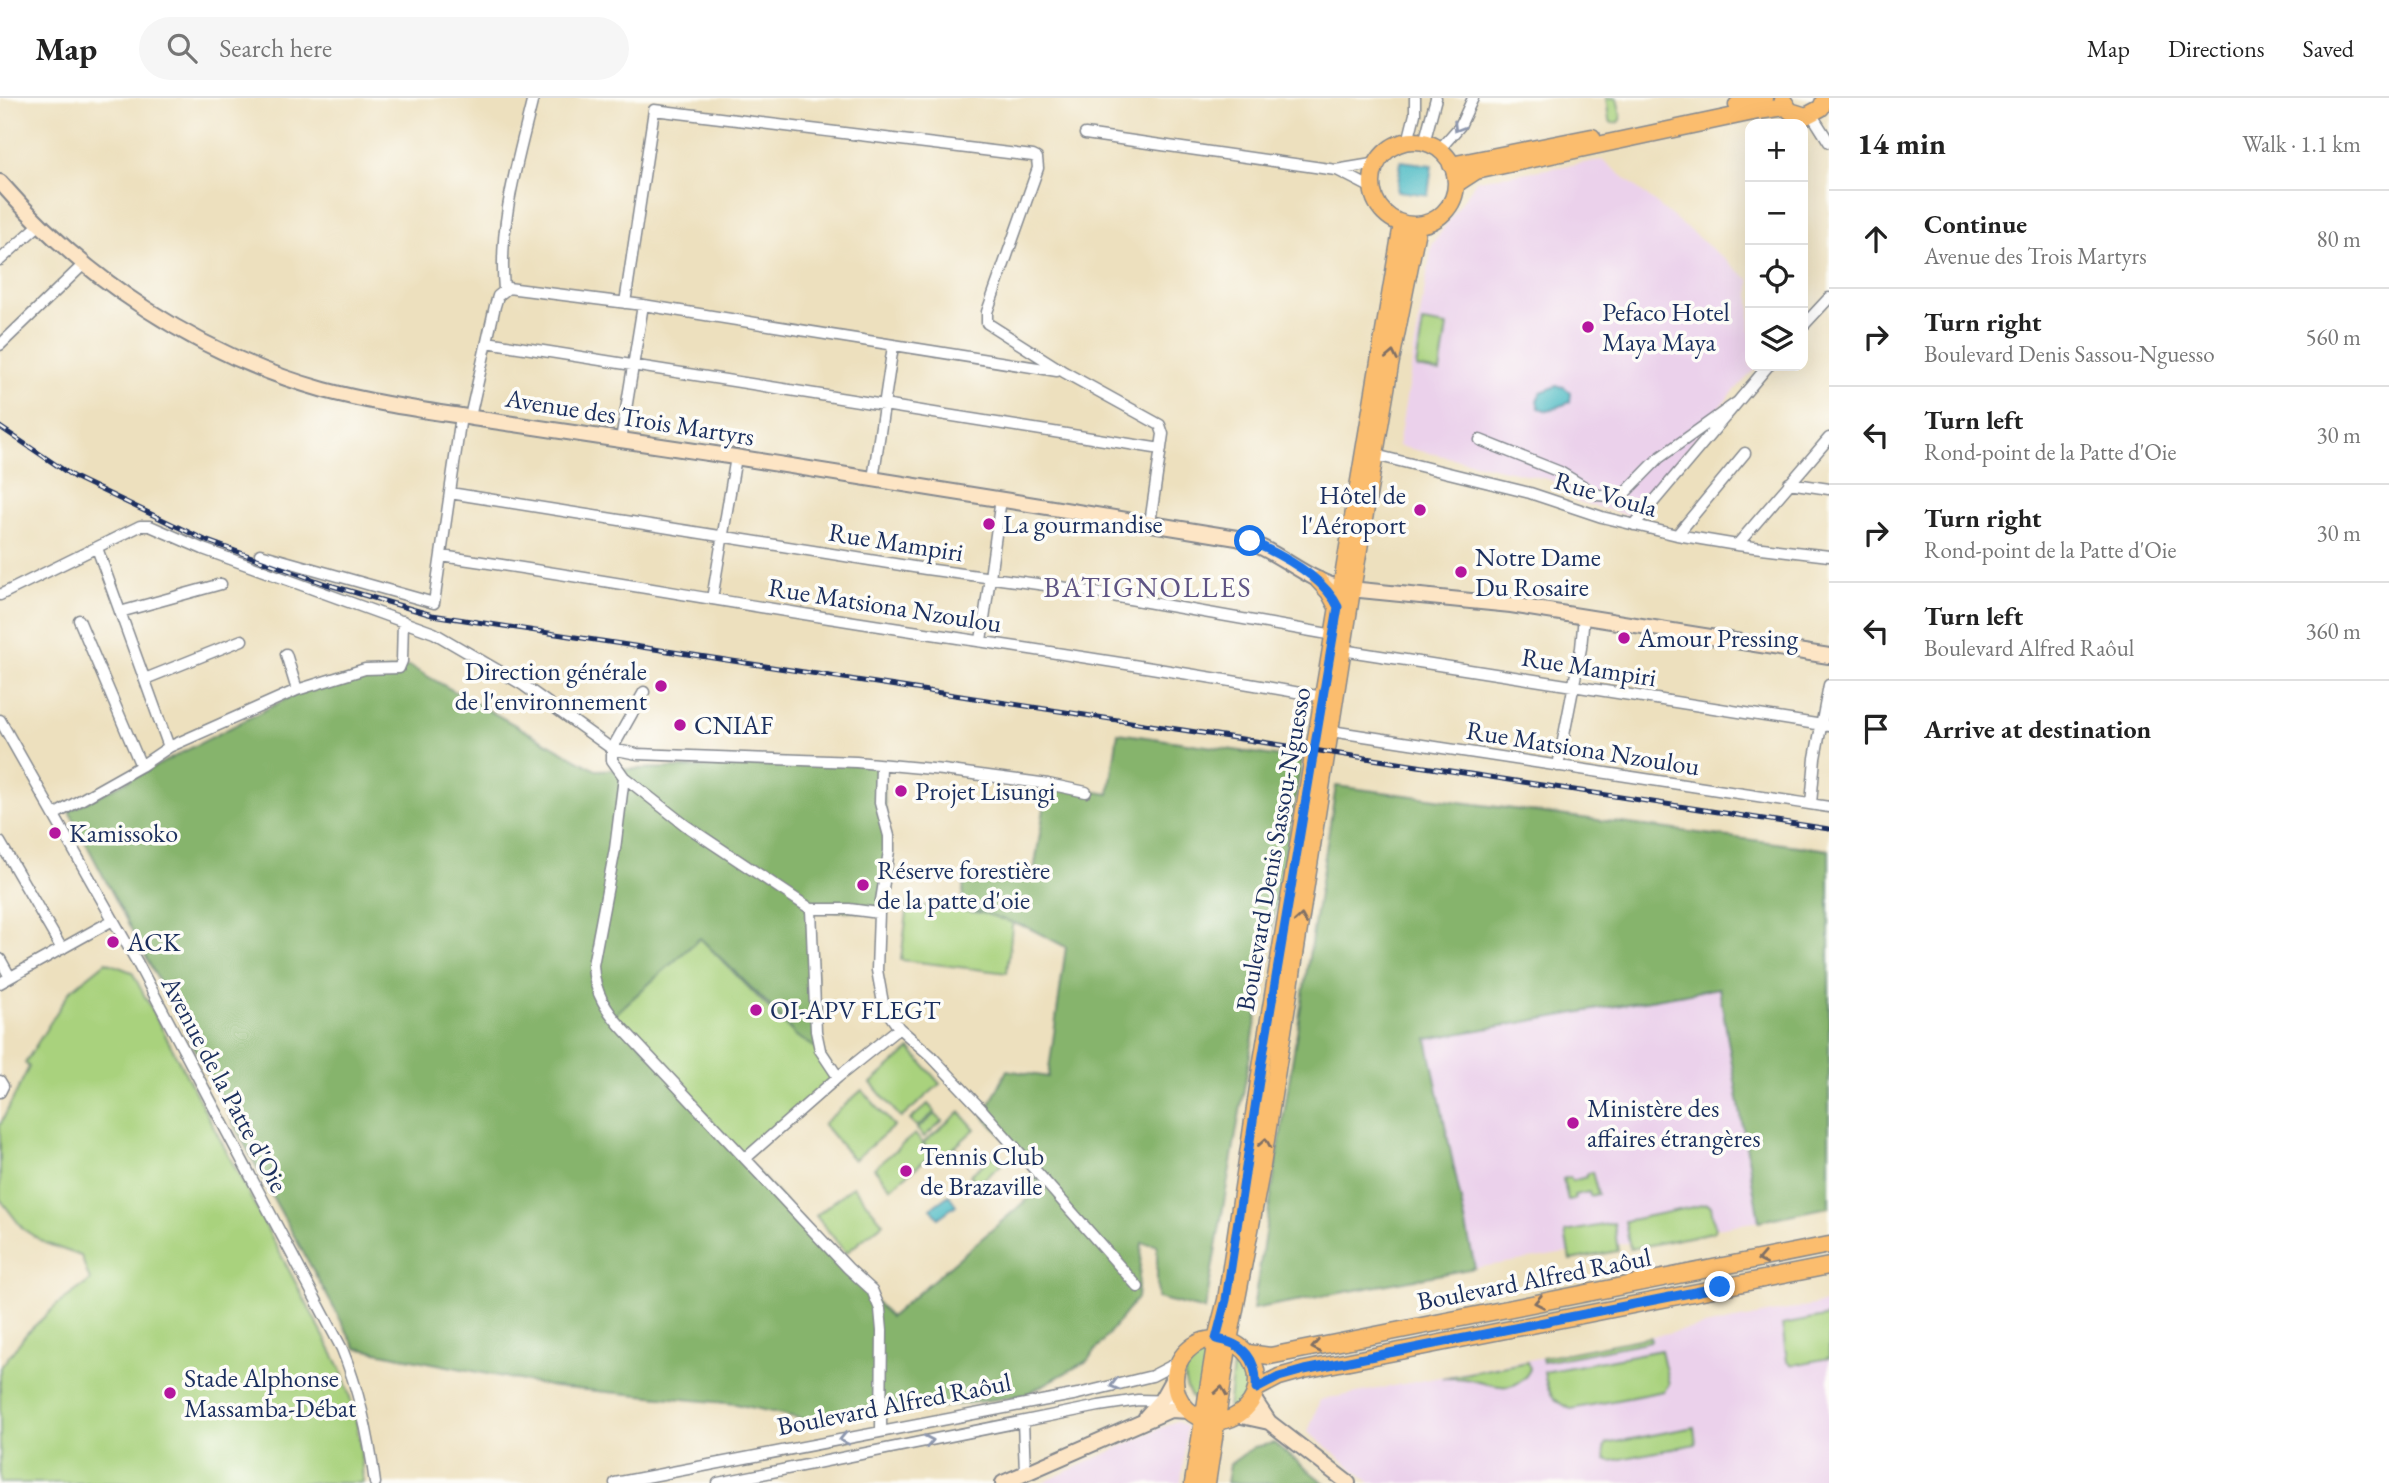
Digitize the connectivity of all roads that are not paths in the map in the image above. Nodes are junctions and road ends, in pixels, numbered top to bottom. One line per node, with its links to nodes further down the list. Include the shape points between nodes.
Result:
1 (533, 98): 22 (street, via 505,230)
2 (1415, 98): 11 (street)
3 (1436, 98): 11 (street)
4 (1765, 98): 13 (main road)
5 (1825, 98): 8 (main road)
6 (1473, 99): 11 (street, one-way to 11, via 1460,126)
7 (1784, 103): 8 (main road, via 1795,114); 16 (main road, via 1476,171)
8 (1812, 115): 10 (street)
9 (1084, 134): 14 (street)
10 (1829, 142)
11 (1424, 145): 12 (main road, via 1393,147); 13 (main road)
12 (1377, 163): 14 (street); 17 (main road)
13 (1451, 165): 16 (main road)
14 (1336, 170): 17 (street)
15 (0, 182): 18 (main road, Avenue des Trois Martyrs)
16 (1456, 184): 19 (main road, via 1443,214 1431,222)
17 (1372, 188): 19 (main road, via 1387,216)
18 (40, 224): 20 (street); 21 (main road, Avenue des Trois Martyrs)
19 (1410, 224): 41 (main road, Boulevard Denis Sassou-Nguesso, one-way to 19); 60 (main road, Boulevard Denis Sassou-Nguesso)
20 (0, 260)
21 (84, 264): 28 (street); 35 (main road, Avenue des Trois Martyrs, via 193,336 269,370 353,397)
22 (504, 289): 24 (street); 27 (street)
23 (1829, 298): 26 (street)
24 (625, 303): 25 (street); 32 (street, via 654,110 1027,155 1037,158 1038,168 985,317 991,327)
25 (643, 305): 29 (street); 30 (street)
26 (1808, 321)
27 (486, 342): 30 (street); 35 (street)
28 (0, 345)
29 (893, 346): 32 (street); 34 (street)
30 (632, 366): 34 (street); 37 (street)
31 (1764, 371): 33 (street)
32 (1064, 372): 39 (street, via 1160,425)
33 (1736, 403): 38 (street, via 1659,458 1621,497 1598,495 1560,472); 49 (street)
34 (884, 406): 39 (street); 43 (street)
35 (465, 417): 37 (main road, Avenue des Trois Martyrs); 46 (street)
36 (1829, 438): 44 (street)
37 (621, 440): 42 (main road, Avenue des Trois Martyrs)
38 (1480, 440)
39 (1161, 449): 48 (street)
40 (1745, 453): 50 (street)
41 (1375, 455): 49 (street, Rue Voula, via 1530,493); 60 (main road, Boulevard Denis Sassou-Nguesso)
42 (736, 457): 43 (main road, Avenue des Trois Martyrs); 51 (street)
43 (873, 479): 47 (main road, Avenue des Trois Martyrs)
44 (1789, 483): 45 (street); 52 (street)
45 (1829, 489)
46 (450, 493): 51 (street, Rue Mampiri); 56 (street)
47 (1001, 499): 48 (main road, Avenue des Trois Martyrs); 58 (street)
48 (1150, 523): 57 (main road, Avenue des Trois Martyrs, via 1250,541)
49 (1634, 525): 50 (street, Rue Voula)
50 (1677, 535): 52 (street, Rue Voula)
51 (722, 536): 58 (street, Rue Mampiri); 62 (street)
52 (1737, 545): 55 (street, Rue Voula)
53 (97, 548): 61 (street); 64 (street); 67 (street, via 140,526 150,526)
54 (260, 554): 56 (street, via 431,604 436,601)
55 (1829, 555)
56 (441, 556): 62 (street, Rue Matsiona Nzoulou)
57 (1312, 577): 60 (main road, Avenue des Trois Martyrs); 63 (main road)
58 (989, 578): 68 (street, Rue Mampiri); 70 (street)
59 (221, 584): 64 (street)
60 (1347, 585): 63 (main road, Boulevard Denis Sassou-Nguesso); 65 (main road, Avenue des Trois Martyrs); 71 (main road, Boulevard Denis Sassou-Nguesso)
61 (0, 595)
62 (712, 599): 70 (street, Rue Matsiona Nzoulou)
63 (1338, 607): 68 (main road, Boulevard Denis Sassou-Nguesso)
64 (120, 612): 74 (street)
65 (1584, 616): 73 (main road, Avenue des Trois Martyrs); 76 (street)
66 (79, 620): 85 (street)
67 (403, 621): 77 (street, via 401,666 365,669); 84 (street, via 434,633 523,685)
68 (1334, 635): 79 (main road, Boulevard Denis Sassou-Nguesso)
69 (242, 639): 74 (street)
70 (981, 641): 79 (street, Rue Matsiona Nzoulou)
71 (1342, 650): 76 (street, Rue Mampiri); 82 (main road, Boulevard Denis Sassou-Nguesso)
72 (286, 654): 77 (street)
73 (1829, 656)
74 (145, 679): 83 (street)
75 (1829, 685): 81 (street)
76 (1573, 686): 81 (street, Rue Mampiri); 87 (street)
77 (297, 690): 83 (street)
78 (644, 692): 84 (street)
79 (1323, 696): 109 (main road, Boulevard Denis Sassou-Nguesso, via 1262,1061)
80 (0, 720): 92 (street, Avenue de la Patte d'Oie)
81 (1826, 725): 90 (street, via 1815,758)
82 (1331, 731): 87 (street, Rue Matsiona Nzoulou); 109 (main road, Boulevard Denis Sassou-Nguesso, one-way to 82, via 1261,1172)
83 (169, 747): 85 (street)
84 (611, 749): 86 (street); 88 (street, via 612,760)
85 (141, 766): 92 (street)
86 (881, 766): 89 (street); 95 (street, via 880,803 889,851)
87 (1558, 766): 90 (street, Rue Matsiona Nzoulou)
88 (624, 777): 94 (street, via 685,825); 105 (street, via 593,965 598,995 611,1015)
89 (1086, 792)
90 (1811, 804): 91 (street, Rue Matsiona Nzoulou)
91 (1829, 807)
92 (54, 816): 96 (street, Avenue de la Patte d'Oie)
93 (0, 842): 97 (street)
94 (811, 909): 95 (street); 102 (street, via 816,1031 820,1050)
95 (879, 913): 101 (street, via 880,988 889,1014)
96 (113, 920): 97 (street); 121 (street, Avenue de la Patte d'Oie, via 342,1349 366,1420)
97 (62, 949): 99 (street)
98 (0, 959): 99 (street)
99 (10, 977): 100 (street)
100 (0, 983)
101 (900, 1028): 102 (street); 108 (street, via 983,1111)
102 (838, 1077): 105 (street)
103 (0, 1082): 104 (street)
104 (0, 1092)
105 (746, 1158): 119 (street, via 872,1290 879,1303)
106 (1829, 1245): 110 (main road, Boulevard Alfred Raôul, one-way to 110, via 1270,1356)
107 (1829, 1266): 112 (main road, Boulevard Alfred Raôul, via 1304,1370 1279,1377)
108 (1139, 1287)
109 (1223, 1340): 110 (main road); 111 (main road, via 1194,1345); 114 (main road, Boulevard Denis Sassou-Nguesso)
110 (1248, 1353): 112 (main road, via 1257,1376)
111 (1178, 1367): 113 (main road); 114 (main road, via 1176,1382); 119 (street, Boulevard Alfred Raôul, one-way to 119, via 1102,1389)
112 (1255, 1393): 115 (main road); 118 (main road)
113 (1161, 1400): 114 (street, Boulevard Alfred Raôul); 116 (main road); 117 (street, Boulevard Alfred Raôul, via 1138,1400)
114 (1198, 1413): 115 (main road); 116 (main road, via 1170,1410); 125 (main road, Boulevard Denis Sassou-Nguesso); 126 (main road, Boulevard Denis Sassou-Nguesso)
115 (1237, 1415): 118 (main road)
116 (1143, 1420): 120 (main road)
117 (1023, 1422): 120 (street); 123 (street, Boulevard Alfred Raôul, one-way to 117)
118 (1269, 1422): 127 (main road)
119 (881, 1430): 122 (street, Boulevard Alfred Raôul, one-way to 122)
120 (1025, 1472): 124 (main road)
121 (374, 1483)
122 (615, 1483)
123 (718, 1483)
124 (1003, 1483)
125 (1193, 1483)
126 (1207, 1483)
127 (1348, 1483)

